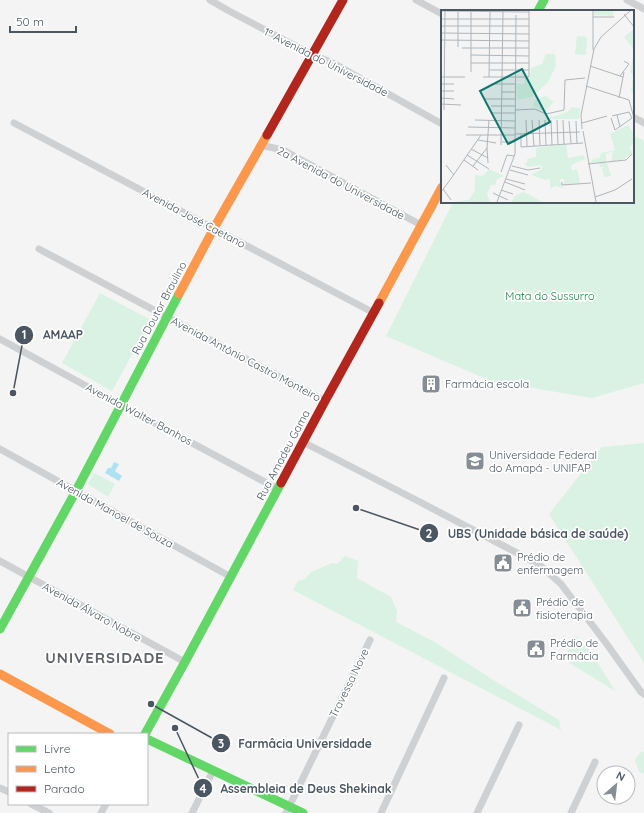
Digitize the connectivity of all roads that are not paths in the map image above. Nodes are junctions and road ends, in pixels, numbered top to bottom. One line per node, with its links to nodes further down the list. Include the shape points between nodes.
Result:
1 (210, 0): 9 (street, 1ª Avenida do Universidade)
2 (343, 0): 9 (street, Rua Doutor Braulino)
3 (416, 0): 8 (street)
4 (544, 0): 7 (street)
5 (627, 0): 6 (street)
6 (644, 9)
7 (539, 10)
8 (441, 13)
9 (313, 55): 12 (street, 1ª Avenida do Universidade, via 334,63); 14 (street, Rua Doutor Braulino)
10 (634, 118): 13 (street)
11 (14, 123): 17 (street, Avenida José Caetano)
12 (441, 123)
13 (644, 123)
14 (260, 145): 16 (street, 2a Avenida do Universidade, via 282,150); 17 (street, Rua Doutor Braulino)
15 (441, 189): 16 (street, Rua Amadeu Gama)
16 (421, 225): 19 (street, Rua Amadeu Gama)
17 (214, 228): 19 (street, Avenida José Caetano); 20 (street, Rua Doutor Braulino)
18 (39, 248): 20 (street, Avenida Antônio Castro Monteiro)
19 (374, 313): 22 (street, Rua Amadeu Gama)
20 (168, 317): 22 (street, Avenida Antônio Castro Monteiro); 23 (street, Rua Doutor Braulino)
21 (0, 339): 23 (street, Avenida Walter Banhos)
22 (325, 401): 24 (street, Rua Amadeu Gama)
23 (121, 406): 26 (street, Avenida Walter Banhos); 27 (street, Rua Doutor Braulino)
24 (303, 442): 26 (street, Rua Amadeu Gama); 36 (street, via 542,567 561,584)
25 (0, 449): 27 (street, Avenida Manoel de Souza)
26 (278, 489): 30 (street, Rua Amadeu Gama)
27 (76, 491): 29 (street, Rua Doutor Braulino); 30 (street, Avenida Manoel de Souza)
28 (0, 561): 29 (street, Avenida Álvaro Nobre)
29 (28, 577): 31 (street, Rua Doutor Braulino); 33 (street, Avenida Álvaro Nobre)
30 (231, 577): 33 (street, Rua Amadeu Gama)
31 (0, 629)
32 (370, 640): 44 (street, Travessa Nove)
33 (185, 662): 39 (street, Rua Amadeu Gama)
34 (0, 674): 38 (street)
35 (444, 678): 48 (street)
36 (644, 694)
37 (519, 725): 49 (street)
38 (108, 733)
39 (146, 733)
40 (148, 739): 42 (street)
41 (595, 762): 50 (street)
42 (213, 770): 44 (street); 46 (street)
43 (34, 805): 45 (street)
44 (288, 810): 47 (street)
45 (49, 813)
46 (192, 813)
47 (302, 813)
48 (381, 813)
49 (477, 813)
50 (571, 813)

